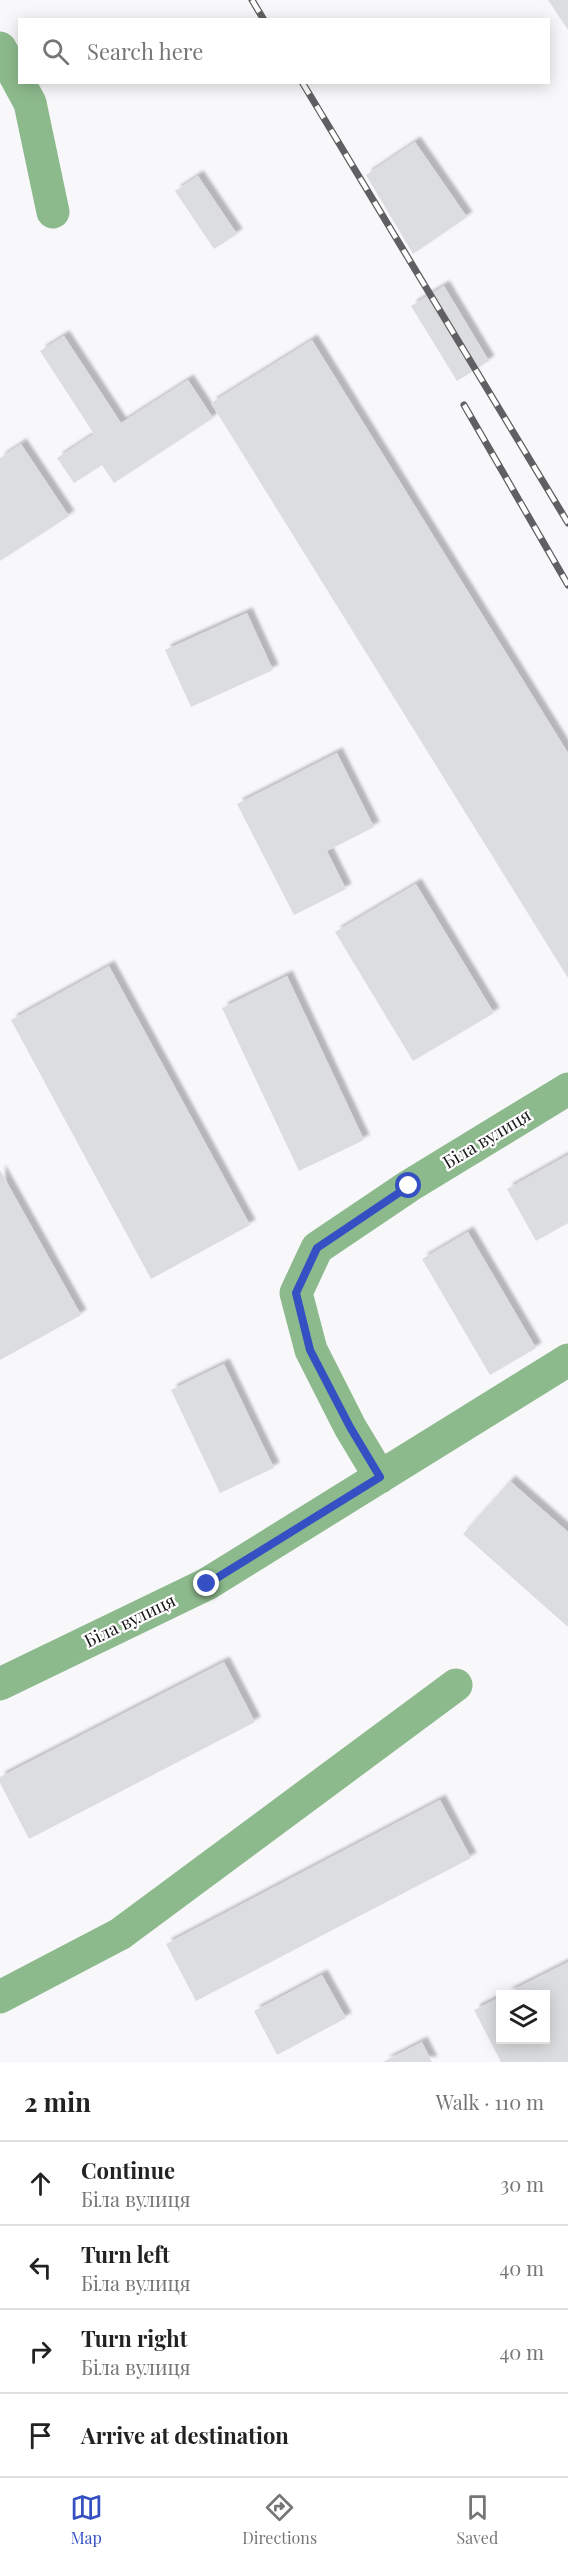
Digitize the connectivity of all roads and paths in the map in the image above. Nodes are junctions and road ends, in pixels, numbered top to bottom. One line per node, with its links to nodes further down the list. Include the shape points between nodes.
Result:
1 (0, 48): 2 (street)
2 (18, 81)
3 (20, 84): 4 (street, via 30,103)
4 (53, 212)
5 (568, 1089): 7 (street, Біла вулиця, via 409,1186 317,1248 296,1293 310,1350)
6 (568, 1361): 7 (street, Біла вулиця)
7 (380, 1477): 8 (street, Біла вулиця, via 207,1584)
8 (0, 1684)
9 (456, 1685): 10 (street, via 120,1934)
10 (0, 1997)

